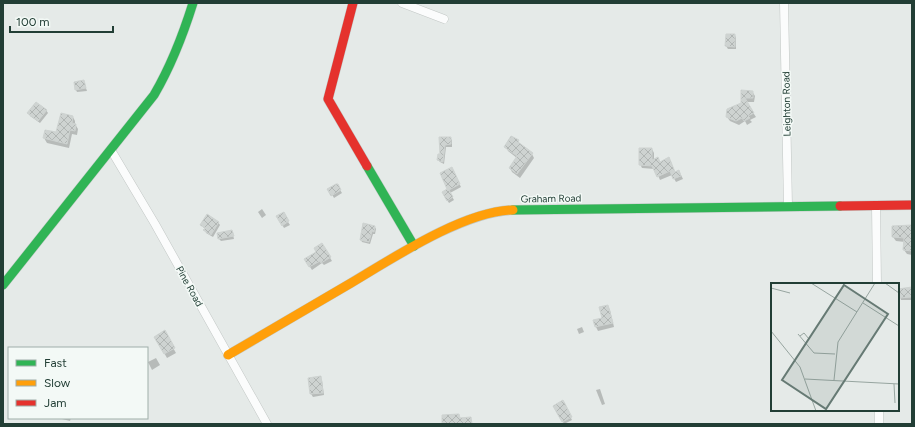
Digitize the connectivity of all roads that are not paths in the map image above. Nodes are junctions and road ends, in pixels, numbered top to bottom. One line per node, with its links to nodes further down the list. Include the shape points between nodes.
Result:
1 (193, 3): 6 (street, via 176,55 165,78)
2 (353, 3): 10 (street, via 328,99)
3 (402, 3): 5 (street)
4 (784, 3): 7 (street, Leighton Road)
5 (444, 19)
6 (111, 150): 12 (street); 13 (street, Pine Road)
7 (788, 206): 8 (street, Graham Road); 10 (street, Graham Road, via 501,210 461,222)
8 (876, 206): 9 (street, Graham Road); 11 (street)
9 (912, 206)
10 (414, 246): 13 (street, Graham Road)
11 (877, 283)
12 (3, 286)
13 (228, 355): 15 (street, Pine Road)
14 (878, 411): 16 (street)
15 (267, 424)
16 (879, 424)

